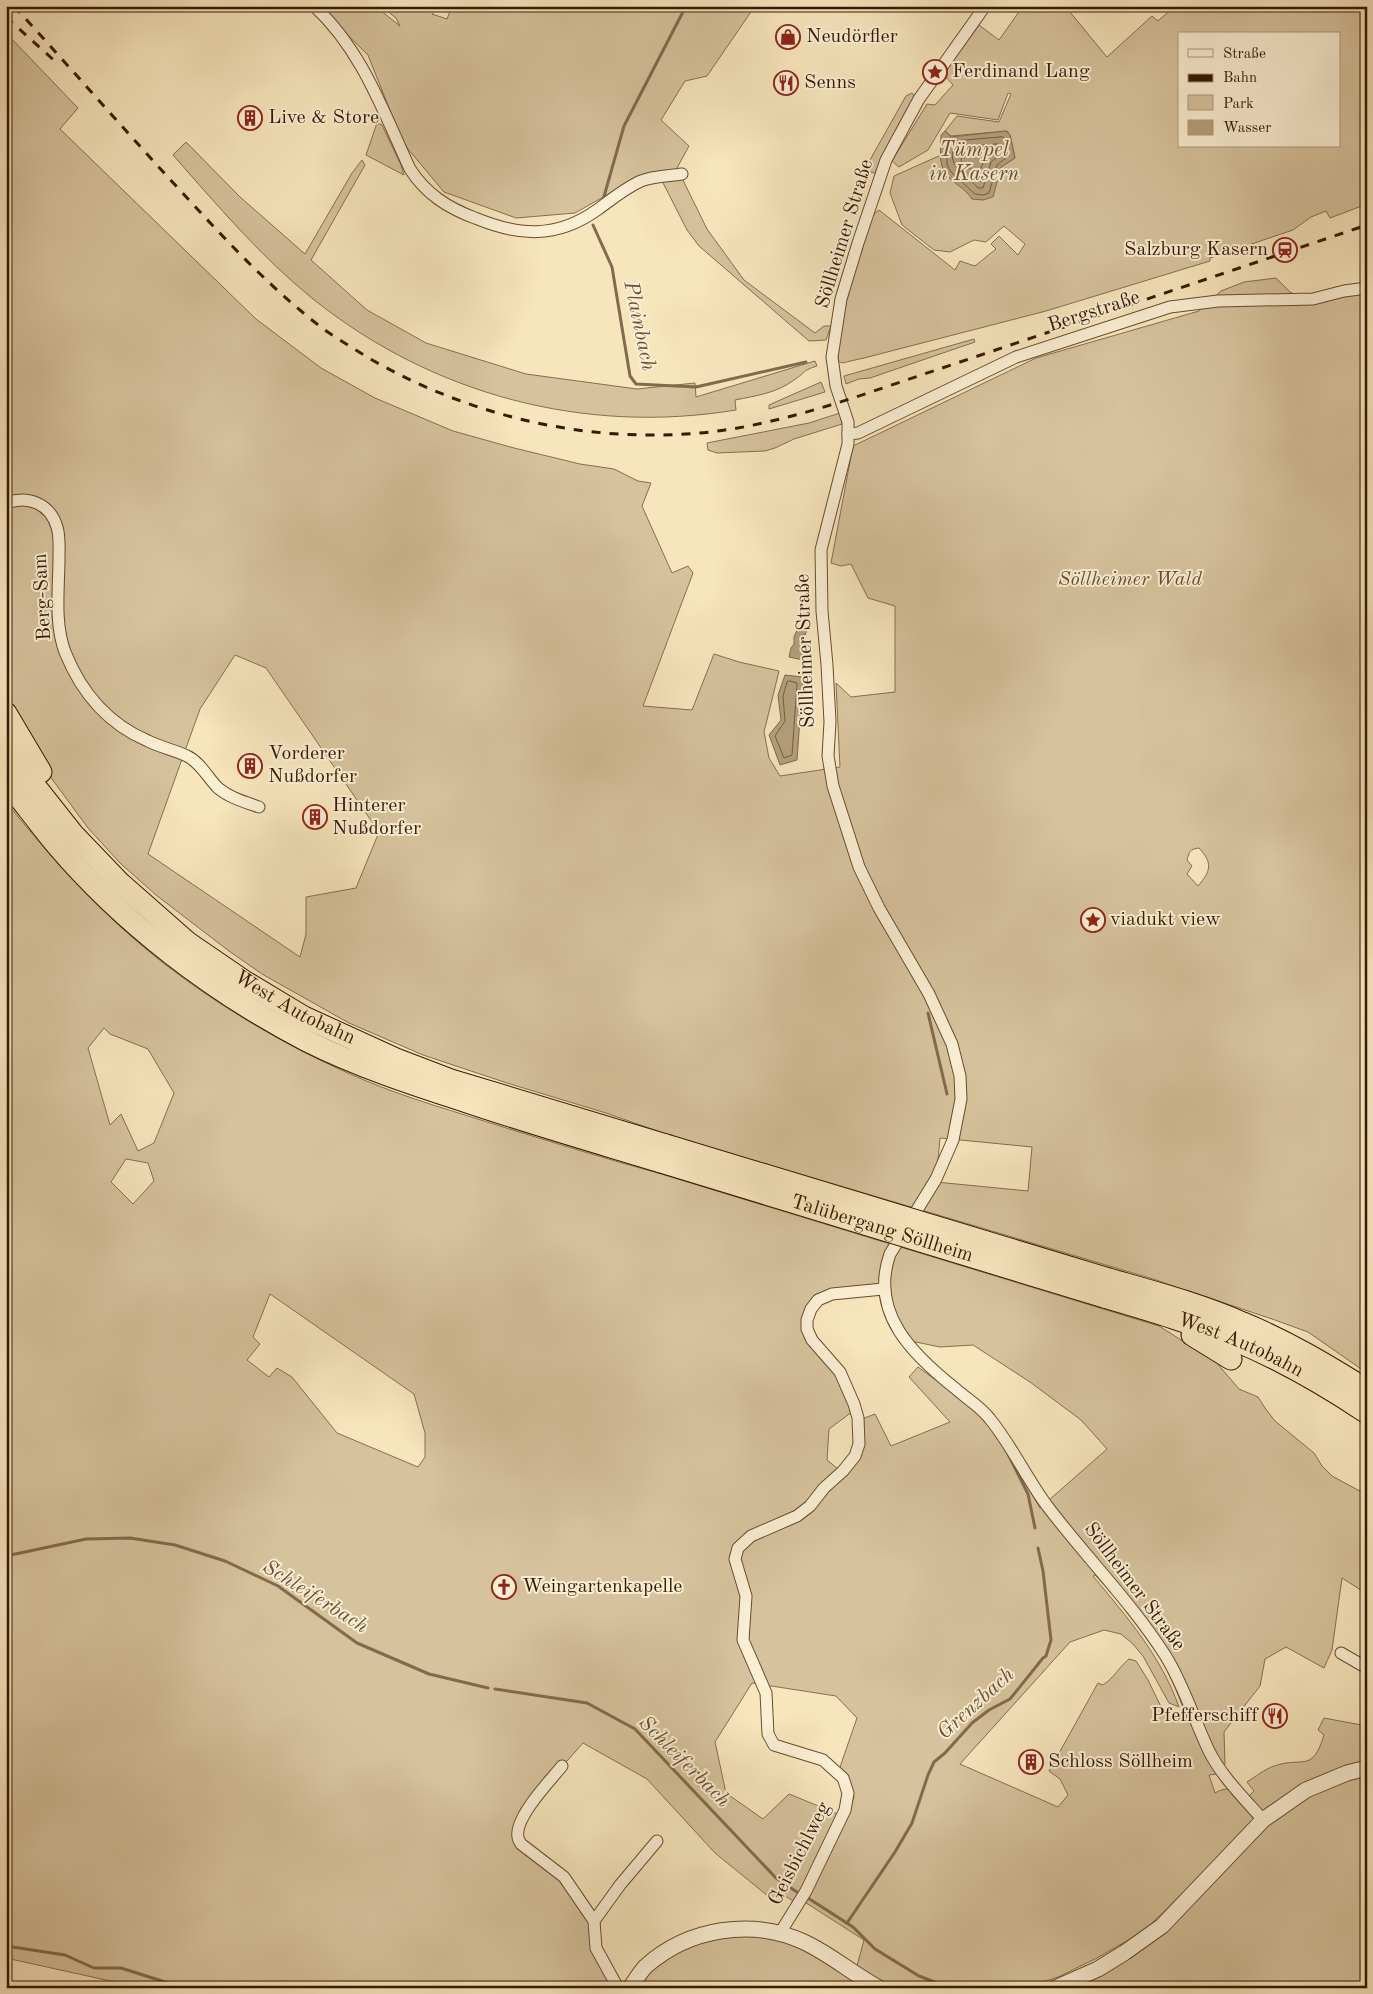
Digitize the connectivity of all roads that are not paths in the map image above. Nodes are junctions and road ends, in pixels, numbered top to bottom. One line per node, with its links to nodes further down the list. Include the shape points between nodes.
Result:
1 (314, 6): 3 (street, via 354,52 418,181 453,210 501,229 521,232 545,230 582,220 643,180)
2 (985, 6): 5 (street, Söllheimer Straße, via 919,99 886,160 858,243 841,299 832,357)
3 (682, 174)
4 (1367, 288): 5 (street, Bergstraße, via 1313,300 1218,301 1170,307 1016,357)
5 (848, 434): 14 (street, Söllheimer Straße, via 821,550 830,722 829,764 859,868 930,994 952,1044 960,1076 961,1099 953,1140 943,1164 890,1254)
6 (6, 503): 10 (street, Berg-Sam, via 31,500 42,506 54,520 59,536 62,640 72,666 95,704 129,732 187,756 227,795)
7 (6, 713): 11 (highway, via 36,766 61,801)
8 (6, 744): 11 (highway, West Autobahn, via 24,772)
9 (6, 781): 12 (highway, West Autobahn, via 55,843 108,899 167,951 237,1001 308,1041 394,1079 520,1120)
10 (259, 808)
11 (74, 834): 12 (highway, West Autobahn, via 120,883 187,942 244,982 304,1017 451,1080)
12 (664, 1153): 13 (highway, Talübergang Söllheim, bridge)
13 (1107, 1288): 15 (highway, West Autobahn); 17 (highway, West Autobahn, via 1188,1303 1241,1322 1313,1357)
14 (883, 1289): 23 (street, Söllheimer Straße, via 898,1330 931,1369 989,1417 1048,1506 1165,1656 1210,1754); 26 (street, Geisbichlweg, via 832,1294 818,1300 807,1320 812,1340 840,1372 854,1404 859,1444 856,1456 810,1506 797,1516 751,1536 738,1548 735,1559 746,1596 743,1640 766,1693 768,1734 774,1745 823,1760 843,1778 848,1793 845,1810 810,1883)
15 (1148, 1310): 16 (highway, via 1165,1324 1200,1339); 18 (highway, West Autobahn, via 1212,1331 1264,1354 1310,1377)
16 (1231, 1359)
17 (1367, 1390)
18 (1367, 1413)
19 (1341, 1653): 20 (street)
20 (1367, 1668)
21 (562, 1766): 25 (street, via 531,1804 519,1826 518,1837 521,1844 564,1877)
22 (1367, 1768): 23 (street, via 1347,1772 1306,1790)
23 (1263, 1820): 30 (street, via 1162,1926 1104,1965)
24 (657, 1841): 25 (street)
25 (594, 1921): 27 (street, via 596,1948)
26 (780, 1933): 28 (street, via 730,1929 702,1934 669,1949 644,1967); 29 (street, via 817,1948)
27 (618, 1988)
28 (630, 1988)
29 (879, 1988)
30 (1055, 1988)

